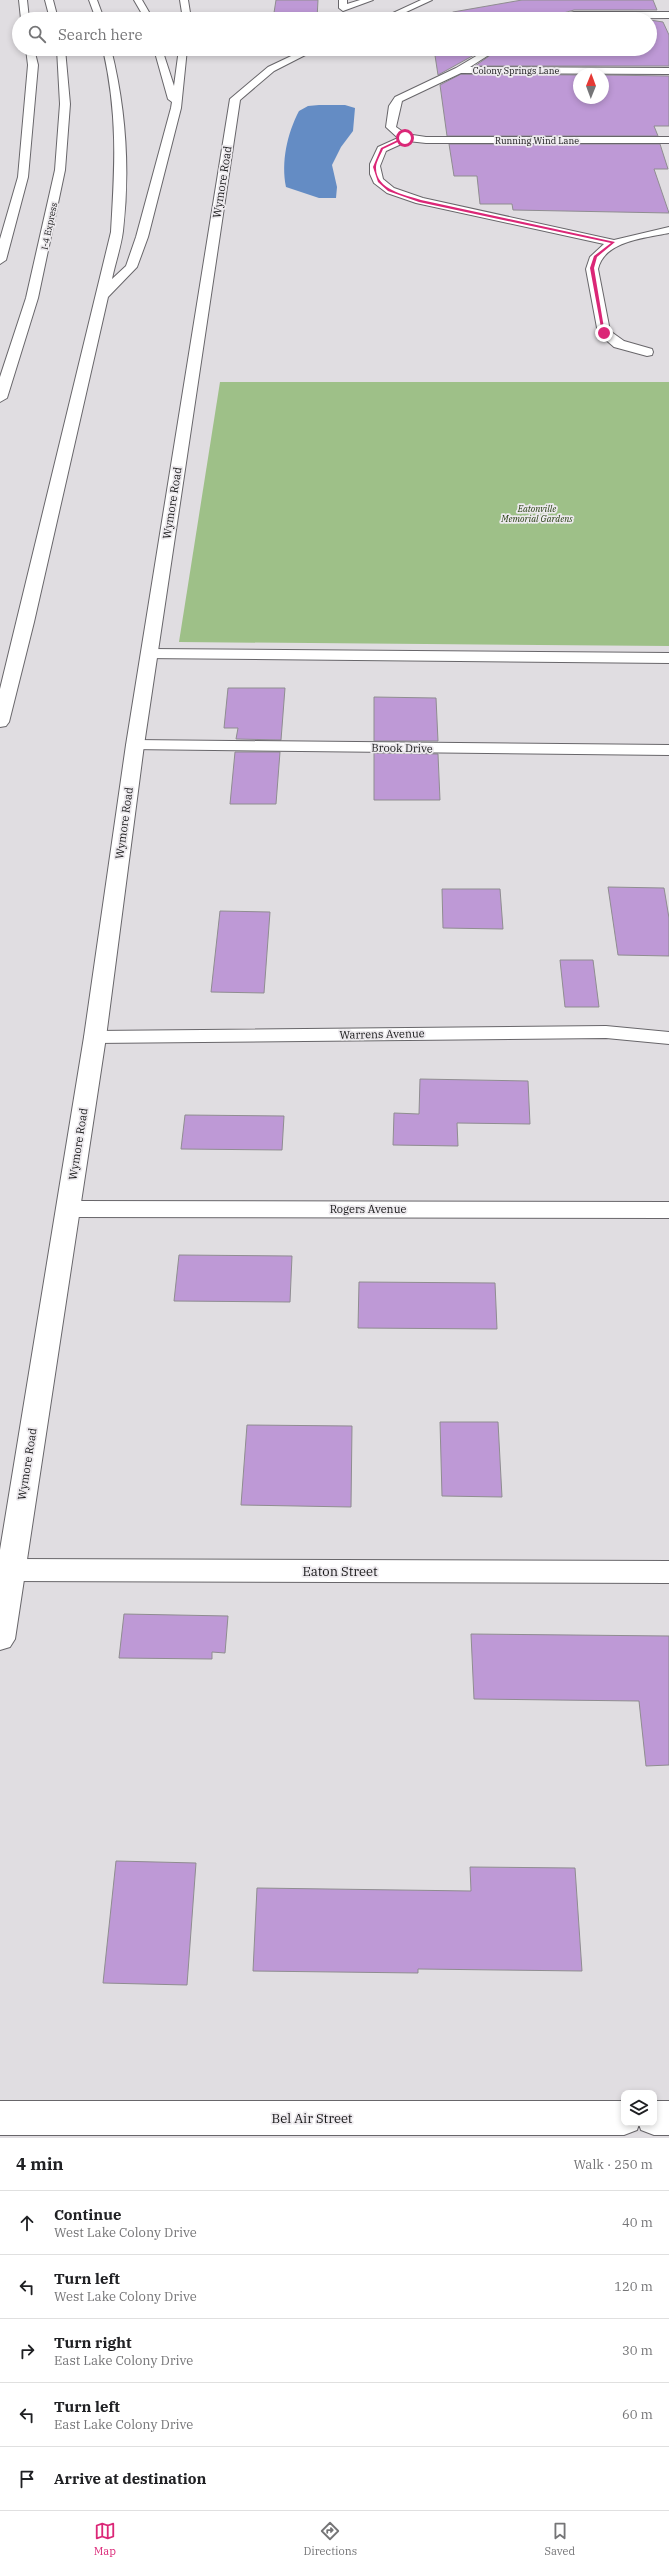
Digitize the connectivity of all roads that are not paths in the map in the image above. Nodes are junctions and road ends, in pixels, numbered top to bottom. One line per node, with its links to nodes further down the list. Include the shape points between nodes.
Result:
1 (23, 0): 9 (main road)
2 (49, 0): 10 (main road)
3 (93, 0): 11 (main road)
4 (138, 0): 12 (main road)
5 (184, 0): 13 (main road)
6 (343, 0): 7 (main road, via 343,8)
7 (370, 0)
8 (428, 0): 14 (main road)
9 (24, 12)
10 (52, 12)
11 (97, 12)
12 (145, 12)
13 (186, 12)
14 (400, 12)
15 (657, 15): 16 (main road)
16 (669, 15)
17 (32, 56): 31 (main road, via 34,65 26,125 23,177)
18 (62, 56): 34 (main road, I-4 Express, via 65,104 60,170 32,298)
19 (109, 56): 32 (main road, via 120,120 121,160 117,232)
20 (160, 56): 26 (main road)
21 (182, 56): 26 (main road)
22 (298, 56): 35 (main road, Wymore Road, via 271,69 235,99)
23 (482, 56): 24 (main road)
24 (459, 70): 25 (main road, Colony Springs Lane); 27 (main road, via 398,99 394,106 392,127)
25 (669, 71)
26 (176, 108): 32 (main road, via 142,237 131,267)
27 (405, 138): 28 (main road, Running Wind Lane); 30 (main road, via 382,149 374,167 379,182 390,191 420,201)
28 (669, 140)
29 (669, 230): 30 (main road)
30 (614, 243): 33 (main road, via 595,257 592,268 604,333 619,344)
31 (0, 260)
32 (103, 295): 37 (main road)
33 (647, 352)
34 (0, 398)
35 (149, 654): 36 (main road); 38 (main road, Wymore Road)
36 (669, 658)
37 (0, 722)
38 (135, 745): 39 (main road, Brook Drive); 40 (main road, Wymore Road)
39 (669, 750)
40 (94, 1037): 41 (main road, Warrens Avenue, via 606,1032); 42 (main road, Wymore Road)
41 (669, 1038)
42 (68, 1208): 43 (main road, Rogers Avenue); 44 (main road, Wymore Road)
43 (669, 1210)
44 (11, 1570): 45 (main road, Eaton Street); 46 (main road, Wymore Road)
45 (669, 1572)
46 (0, 1639)
47 (0, 2118): 48 (main road, Bel Air Street)
48 (621, 2118)
49 (657, 2118): 50 (main road)
50 (669, 2118)

